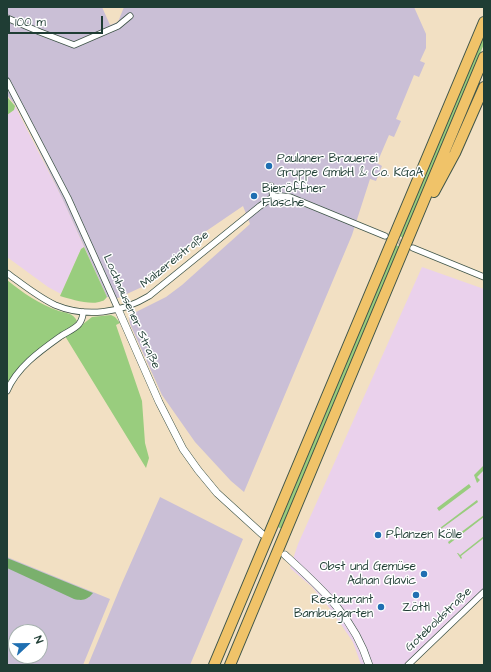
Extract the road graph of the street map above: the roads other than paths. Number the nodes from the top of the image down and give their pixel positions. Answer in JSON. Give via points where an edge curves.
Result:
{"nodes":[{"id":1,"x":130,"y":16,"type":"dead end"},
{"id":2,"x":7,"y":18,"type":"edge"},
{"id":3,"x":484,"y":22,"type":"edge"},
{"id":4,"x":484,"y":57,"type":"edge"},
{"id":5,"x":7,"y":81,"type":"edge"},
{"id":6,"x":484,"y":87,"type":"edge"},
{"id":7,"x":271,"y":186,"type":"dead end"},
{"id":8,"x":273,"y":197,"type":"junction"},
{"id":9,"x":420,"y":209,"type":"junction"},
{"id":10,"x":385,"y":236,"type":"tunnel mouth"},
{"id":11,"x":413,"y":248,"type":"tunnel mouth"},
{"id":12,"x":7,"y":273,"type":"edge"},
{"id":13,"x":484,"y":277,"type":"edge"},
{"id":14,"x":118,"y":309,"type":"junction"},
{"id":15,"x":83,"y":312,"type":"junction"},
{"id":16,"x":7,"y":392,"type":"edge"},
{"id":17,"x":262,"y":534,"type":"dead end"},
{"id":18,"x":285,"y":555,"type":"dead end"},
{"id":19,"x":484,"y":592,"type":"edge"},
{"id":20,"x":214,"y":665,"type":"edge"},
{"id":21,"x":230,"y":665,"type":"edge"},
{"id":22,"x":369,"y":665,"type":"edge"},
{"id":23,"x":408,"y":665,"type":"edge"}],
"edges":[{"from":1,"to":2,"type":"street","via":[[118,26],[74,45]]},
{"from":3,"to":20,"type":"highway"},
{"from":4,"to":9,"type":"highway"},
{"from":5,"to":14,"type":"street","name":"Lochhausener Straße","via":[[68,198]]},
{"from":6,"to":9,"type":"highway","via":[[455,152],[429,201]]},
{"from":7,"to":8,"type":"street"},
{"from":8,"to":10,"type":"street","via":[[286,196],[299,200]]},
{"from":8,"to":14,"type":"street","name":"Mälzereistraße","via":[[149,296]]},
{"from":9,"to":21,"type":"highway"},
{"from":11,"to":13,"type":"street"},
{"from":12,"to":15,"type":"street","name":"Mälzereistraße","via":[[54,305]]},
{"from":14,"to":15,"type":"street","name":"Mälzereistraße"},
{"from":14,"to":17,"type":"street","name":"Lochhausener Straße","via":[[183,449],[217,493]]},
{"from":15,"to":16,"type":"street","via":[[78,325],[21,369]]},
{"from":18,"to":22,"type":"street","via":[[340,610],[362,645]]},
{"from":19,"to":23,"type":"street","name":"Goteboldstraße"}]}
